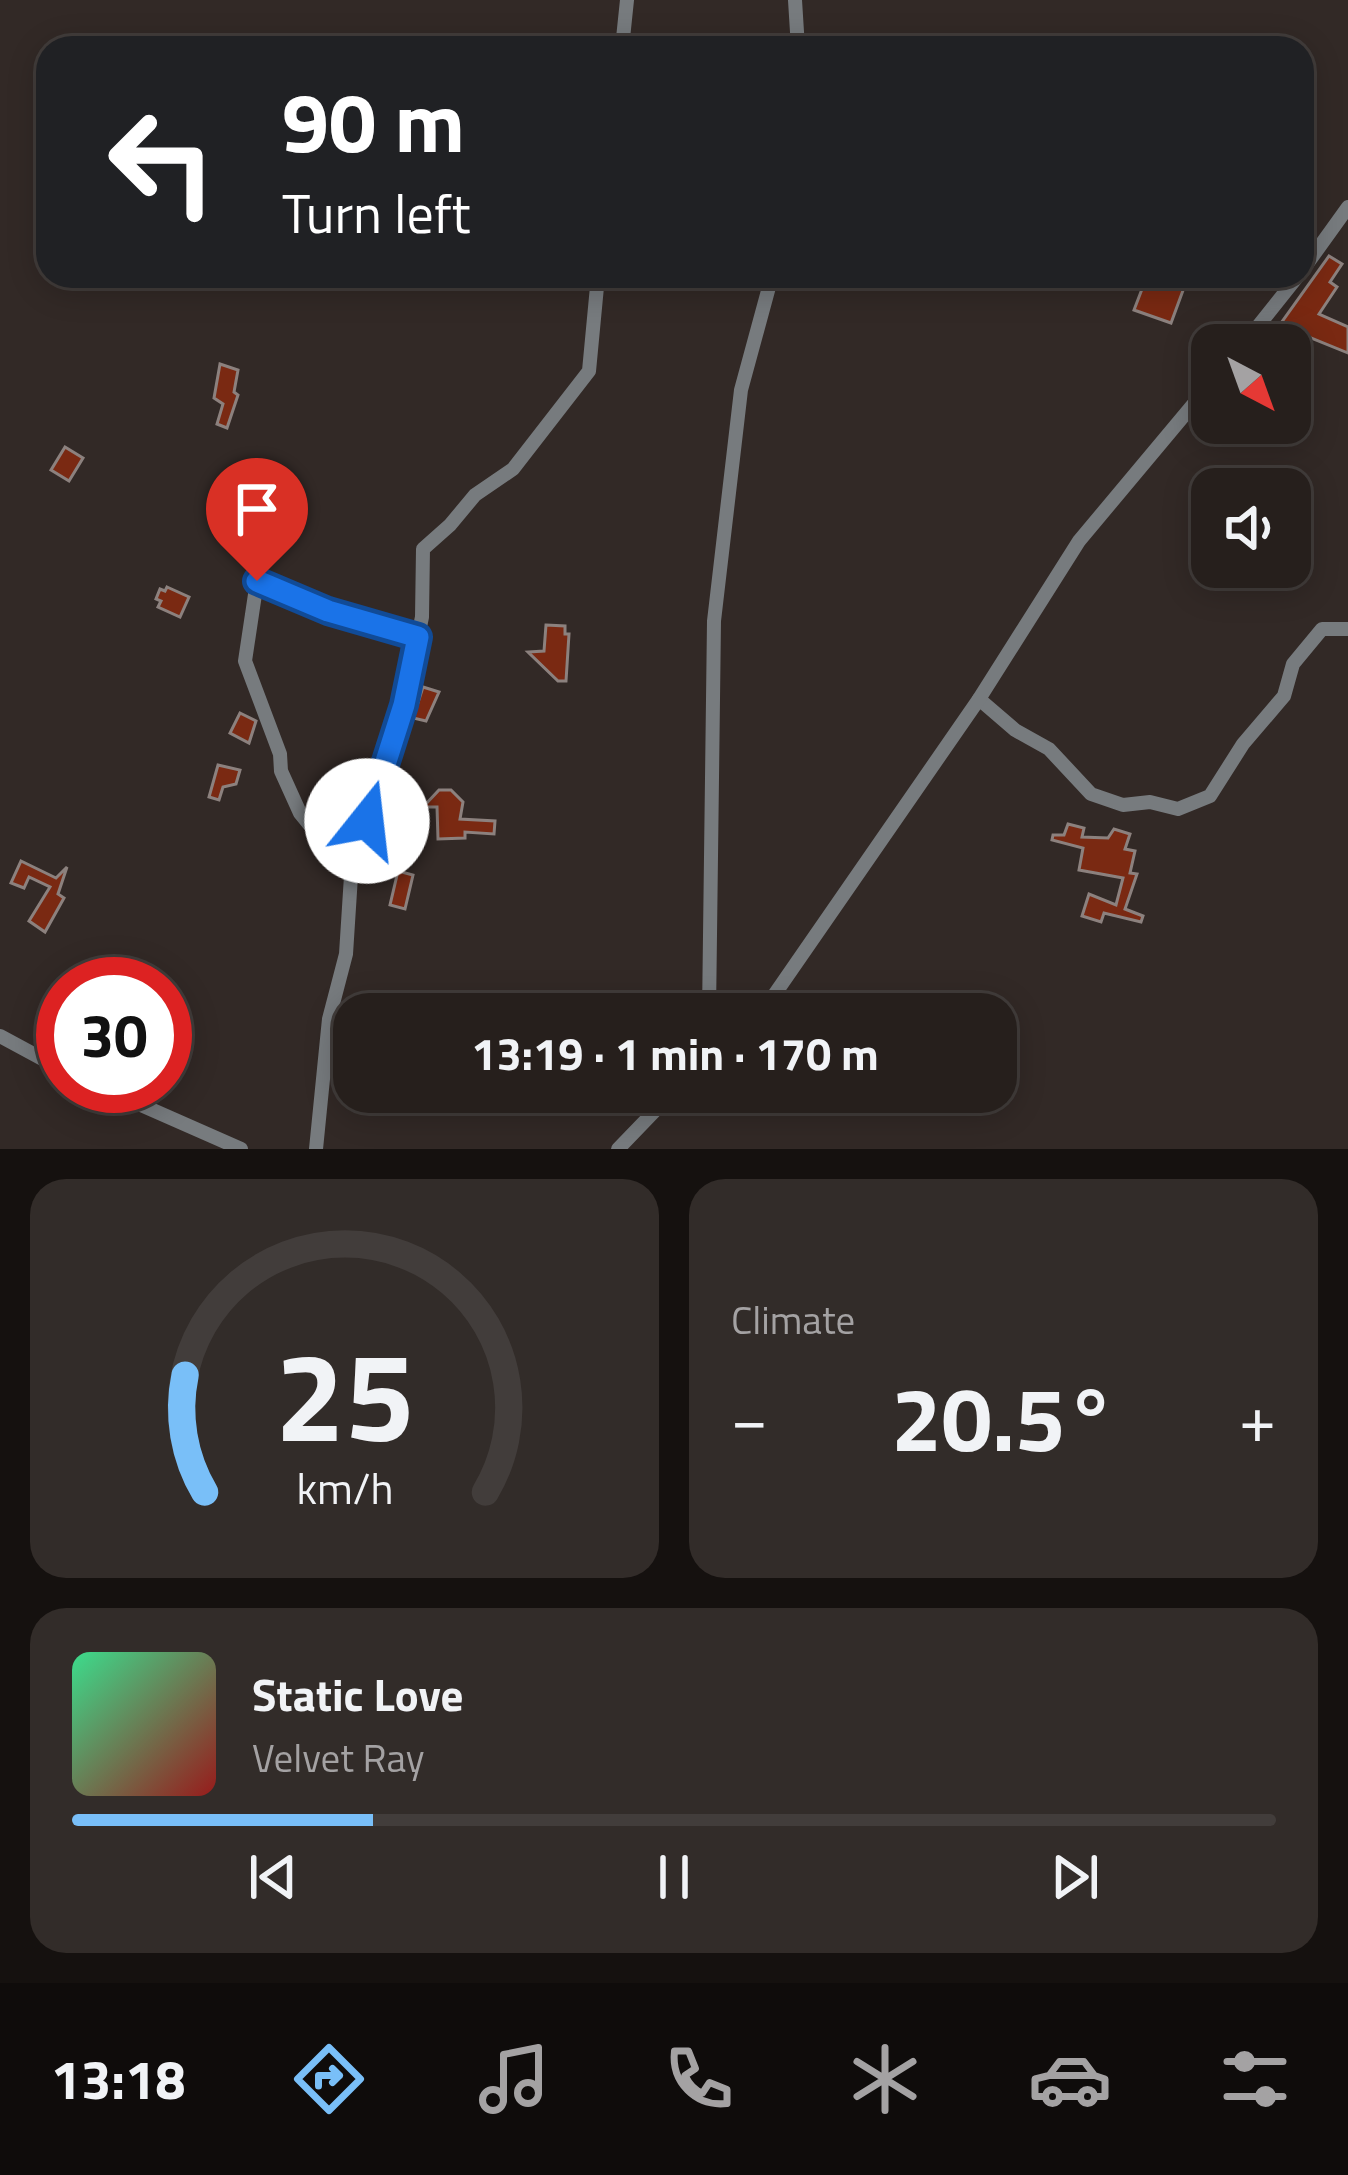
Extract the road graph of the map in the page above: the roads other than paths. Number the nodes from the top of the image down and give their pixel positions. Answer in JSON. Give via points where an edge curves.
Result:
{"nodes":[{"id":1,"x":627,"y":0,"type":"edge"},
{"id":2,"x":795,"y":0,"type":"edge"},
{"id":3,"x":623,"y":36,"type":"edge"},
{"id":4,"x":797,"y":36,"type":"edge"},
{"id":5,"x":1348,"y":207,"type":"edge"},
{"id":6,"x":1314,"y":254,"type":"edge"},
{"id":7,"x":597,"y":288,"type":"edge"},
{"id":8,"x":769,"y":288,"type":"edge"},
{"id":9,"x":1288,"y":288,"type":"edge"},
{"id":10,"x":1260,"y":324,"type":"edge"},
{"id":11,"x":1191,"y":407,"type":"edge"},
{"id":12,"x":1348,"y":629,"type":"edge"},
{"id":13,"x":418,"y":637,"type":"junction"},
{"id":14,"x":979,"y":699,"type":"junction"},
{"id":15,"x":351,"y":876,"type":"junction"},
{"id":16,"x":710,"y":993,"type":"edge"},
{"id":17,"x":776,"y":993,"type":"edge"},
{"id":18,"x":0,"y":1036,"type":"edge"},
{"id":19,"x":36,"y":1055,"type":"edge"},
{"id":20,"x":159,"y":1113,"type":"edge"},
{"id":21,"x":653,"y":1113,"type":"edge"},
{"id":22,"x":241,"y":1149,"type":"edge"},
{"id":23,"x":316,"y":1149,"type":"edge"},
{"id":24,"x":618,"y":1149,"type":"edge"}],
"edges":[{"from":1,"to":3,"type":"street"},
{"from":2,"to":4,"type":"street"},
{"from":5,"to":6,"type":"street"},
{"from":7,"to":13,"type":"street","via":[[589,371],[513,469],[423,549]]},
{"from":8,"to":16,"type":"street","via":[[741,390],[713,622]]},
{"from":9,"to":10,"type":"street"},
{"from":11,"to":14,"type":"street","via":[[1079,541]]},
{"from":12,"to":14,"type":"street","via":[[1322,629],[1311,640],[1284,696],[1210,796],[1178,809],[1123,806],[1091,794],[1049,749]]},
{"from":13,"to":15,"type":"street"},
{"from":13,"to":15,"type":"street","via":[[257,581],[245,662],[300,813]]},
{"from":14,"to":17,"type":"street"},
{"from":15,"to":23,"type":"street"},
{"from":18,"to":19,"type":"street"},
{"from":20,"to":22,"type":"street"},
{"from":21,"to":24,"type":"street"}]}
